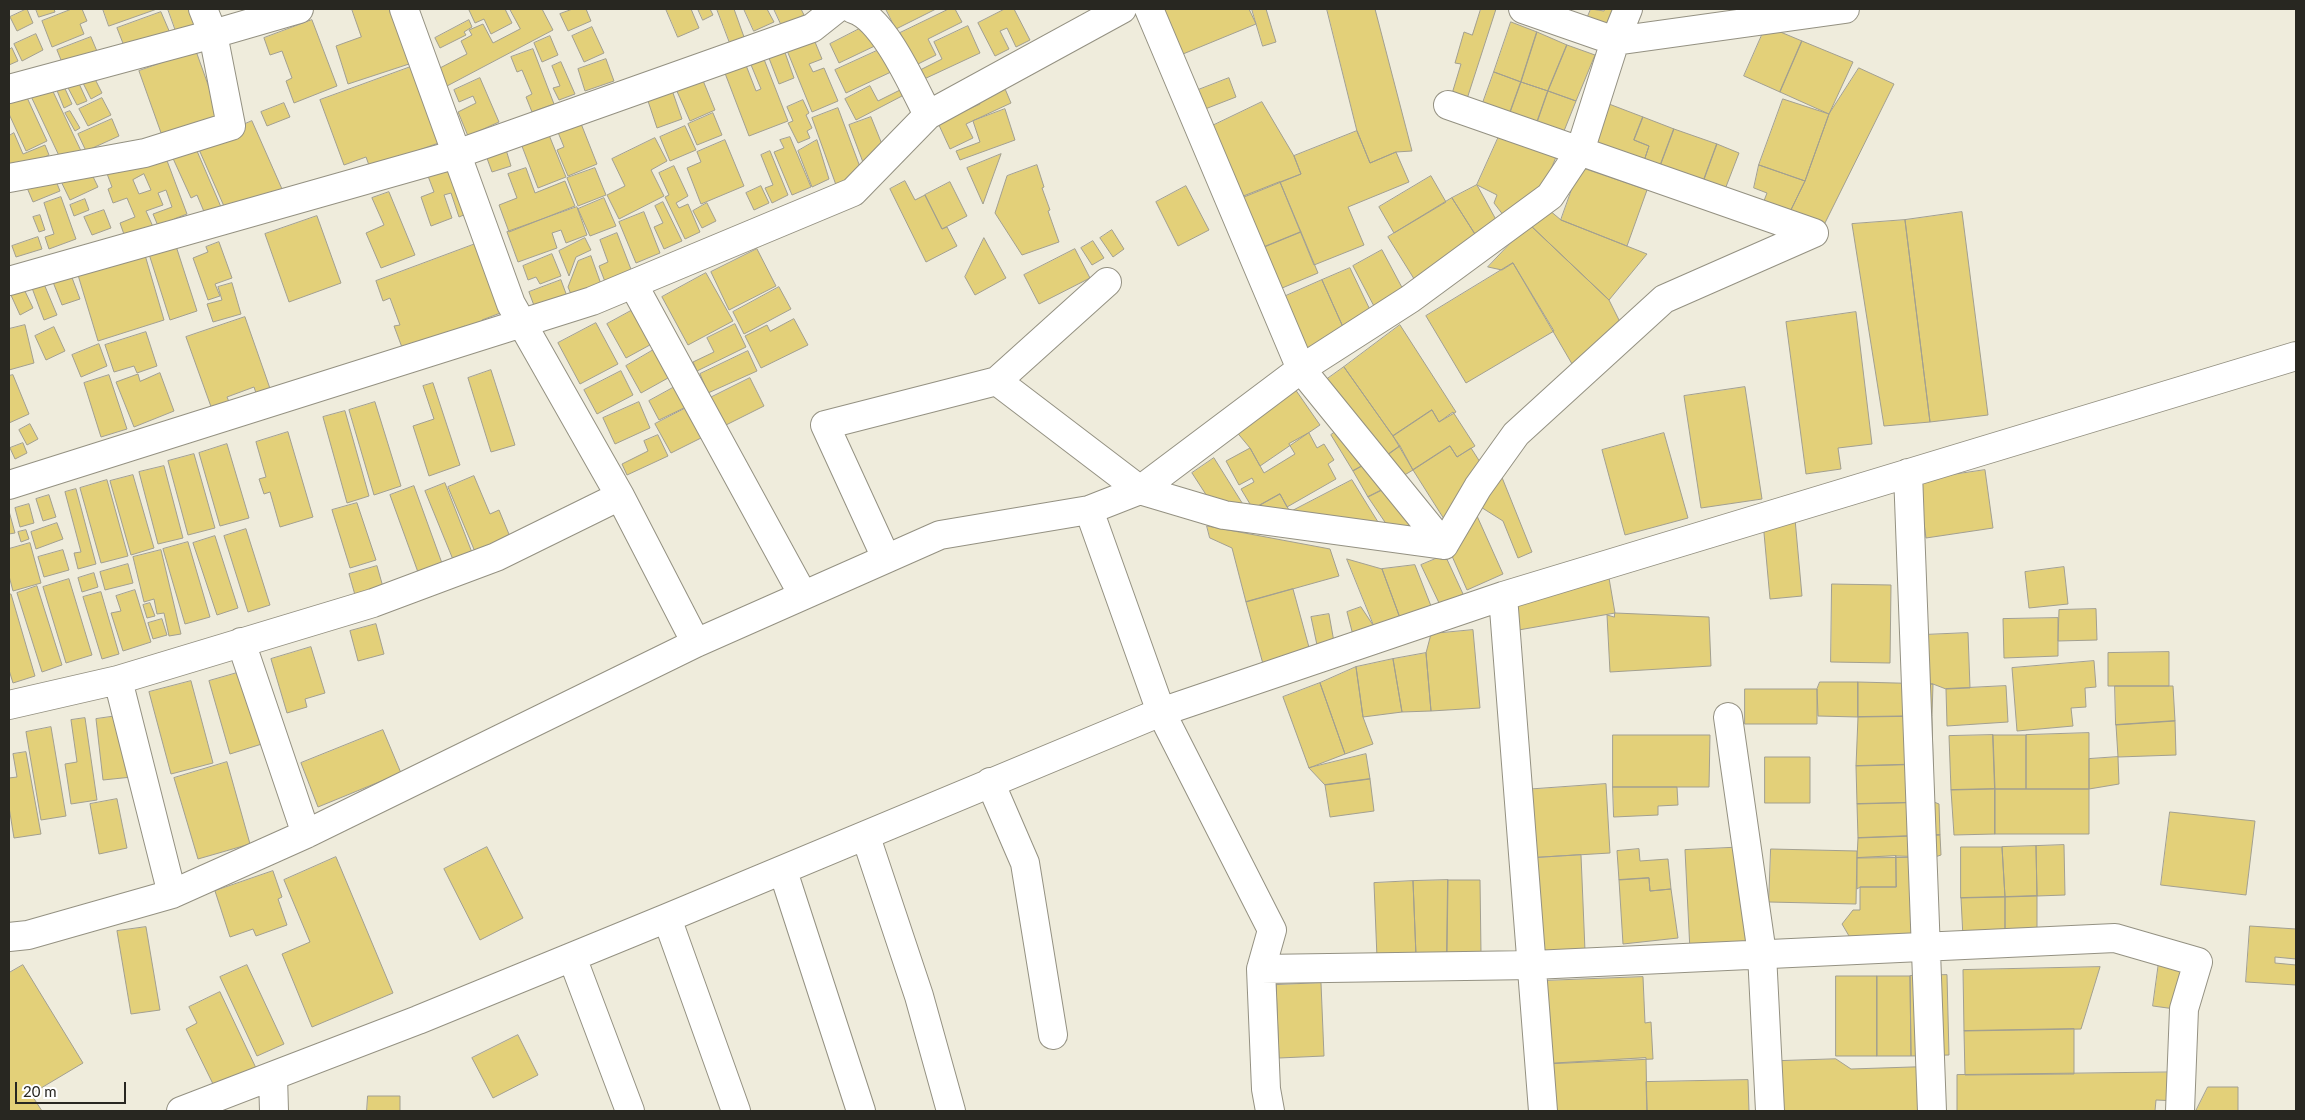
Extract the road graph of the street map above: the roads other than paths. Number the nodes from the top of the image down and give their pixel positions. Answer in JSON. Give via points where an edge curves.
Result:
{"nodes":[{"id":1,"x":202,"y":9,"type":"edge"},
{"id":2,"x":299,"y":9,"type":"edge"},
{"id":3,"x":404,"y":9,"type":"edge"},
{"id":4,"x":836,"y":9,"type":"edge"},
{"id":5,"x":853,"y":9,"type":"edge"},
{"id":6,"x":1122,"y":9,"type":"edge"},
{"id":7,"x":1149,"y":9,"type":"edge"},
{"id":8,"x":1523,"y":9,"type":"edge"},
{"id":9,"x":1628,"y":9,"type":"edge"},
{"id":10,"x":1845,"y":9,"type":"edge"},
{"id":11,"x":213,"y":34,"type":"junction"},
{"id":12,"x":1615,"y":41,"type":"junction"},
{"id":13,"x":9,"y":89,"type":"edge"},
{"id":14,"x":1448,"y":105,"type":"dead end"},
{"id":15,"x":928,"y":115,"type":"junction"},
{"id":16,"x":1580,"y":152,"type":"junction"},
{"id":17,"x":457,"y":154,"type":"junction"},
{"id":18,"x":9,"y":178,"type":"edge"},
{"id":19,"x":9,"y":281,"type":"edge"},
{"id":20,"x":1107,"y":282,"type":"dead end"},
{"id":21,"x":633,"y":284,"type":"junction"},
{"id":22,"x":522,"y":324,"type":"junction"},
{"id":23,"x":2296,"y":356,"type":"edge"},
{"id":24,"x":1301,"y":369,"type":"junction"},
{"id":25,"x":997,"y":381,"type":"junction"},
{"id":26,"x":1908,"y":473,"type":"junction"},
{"id":27,"x":9,"y":485,"type":"edge"},
{"id":28,"x":1140,"y":490,"type":"junction"},
{"id":29,"x":620,"y":496,"type":"junction"},
{"id":30,"x":1089,"y":510,"type":"junction"},
{"id":31,"x":1444,"y":545,"type":"junction"},
{"id":32,"x":886,"y":558,"type":"junction"},
{"id":33,"x":803,"y":595,"type":"junction"},
{"id":34,"x":1503,"y":596,"type":"junction"},
{"id":35,"x":241,"y":642,"type":"junction"},
{"id":36,"x":696,"y":643,"type":"junction"},
{"id":37,"x":118,"y":680,"type":"junction"},
{"id":38,"x":9,"y":705,"type":"edge"},
{"id":39,"x":1161,"y":712,"type":"junction"},
{"id":40,"x":1728,"y":717,"type":"dead end"},
{"id":41,"x":990,"y":782,"type":"junction"},
{"id":42,"x":306,"y":834,"type":"junction"},
{"id":43,"x":866,"y":837,"type":"junction"},
{"id":44,"x":783,"y":871,"type":"junction"},
{"id":45,"x":172,"y":894,"type":"junction"},
{"id":46,"x":667,"y":918,"type":"junction"},
{"id":47,"x":9,"y":937,"type":"edge"},
{"id":48,"x":1926,"y":947,"type":"junction"},
{"id":49,"x":1762,"y":954,"type":"junction"},
{"id":50,"x":572,"y":957,"type":"junction"},
{"id":51,"x":1533,"y":965,"type":"junction"},
{"id":52,"x":1261,"y":969,"type":"junction"},
{"id":53,"x":1054,"y":1035,"type":"dead end"},
{"id":54,"x":273,"y":1076,"type":"junction"},
{"id":55,"x":181,"y":1111,"type":"edge"},
{"id":56,"x":274,"y":1111,"type":"edge"},
{"id":57,"x":630,"y":1111,"type":"edge"},
{"id":58,"x":736,"y":1111,"type":"edge"},
{"id":59,"x":861,"y":1111,"type":"edge"},
{"id":60,"x":951,"y":1111,"type":"edge"},
{"id":61,"x":1270,"y":1111,"type":"edge"},
{"id":62,"x":1543,"y":1111,"type":"edge"},
{"id":63,"x":1770,"y":1111,"type":"edge"},
{"id":64,"x":1932,"y":1111,"type":"edge"},
{"id":65,"x":2180,"y":1111,"type":"edge"}],
"edges":[{"from":1,"to":11,"type":"street"},
{"from":2,"to":11,"type":"street"},
{"from":3,"to":17,"type":"street"},
{"from":4,"to":17,"type":"street","via":[[812,28]]},
{"from":5,"to":15,"type":"street","via":[[880,29]]},
{"from":6,"to":15,"type":"street"},
{"from":7,"to":24,"type":"street"},
{"from":8,"to":12,"type":"street"},
{"from":9,"to":12,"type":"street"},
{"from":10,"to":12,"type":"street"},
{"from":11,"to":13,"type":"street"},
{"from":11,"to":18,"type":"street","via":[[231,126],[144,153]]},
{"from":12,"to":16,"type":"street"},
{"from":14,"to":16,"type":"street"},
{"from":15,"to":21,"type":"street","via":[[853,192]]},
{"from":16,"to":24,"type":"street","via":[[1550,196],[1410,300]]},
{"from":16,"to":31,"type":"street","via":[[1814,233],[1664,299],[1516,434],[1478,487]]},
{"from":17,"to":19,"type":"street"},
{"from":17,"to":22,"type":"street","via":[[510,304]]},
{"from":20,"to":25,"type":"street"},
{"from":21,"to":22,"type":"street"},
{"from":21,"to":33,"type":"street"},
{"from":22,"to":27,"type":"street"},
{"from":22,"to":29,"type":"street"},
{"from":23,"to":26,"type":"street"},
{"from":24,"to":28,"type":"street"},
{"from":24,"to":31,"type":"street"},
{"from":25,"to":28,"type":"street"},
{"from":25,"to":32,"type":"street","via":[[825,425]]},
{"from":26,"to":34,"type":"street"},
{"from":26,"to":48,"type":"street"},
{"from":28,"to":30,"type":"street"},
{"from":28,"to":31,"type":"street","via":[[1224,515]]},
{"from":29,"to":35,"type":"street","via":[[496,557],[373,603]]},
{"from":29,"to":36,"type":"street"},
{"from":30,"to":32,"type":"street","via":[[940,535]]},
{"from":30,"to":39,"type":"street"},
{"from":32,"to":33,"type":"street"},
{"from":33,"to":36,"type":"street"},
{"from":34,"to":39,"type":"street"},
{"from":34,"to":51,"type":"street"},
{"from":35,"to":37,"type":"street"},
{"from":35,"to":42,"type":"street"},
{"from":36,"to":42,"type":"street"},
{"from":37,"to":38,"type":"street"},
{"from":37,"to":45,"type":"street"},
{"from":39,"to":41,"type":"street"},
{"from":39,"to":52,"type":"street","via":[[1272,930]]},
{"from":40,"to":49,"type":"street"},
{"from":41,"to":43,"type":"street"},
{"from":41,"to":53,"type":"street","via":[[1025,863]]},
{"from":42,"to":45,"type":"street"},
{"from":43,"to":44,"type":"street"},
{"from":43,"to":60,"type":"street","via":[[919,996]]},
{"from":44,"to":46,"type":"street"},
{"from":44,"to":59,"type":"street"},
{"from":45,"to":47,"type":"street","via":[[28,935]]},
{"from":46,"to":50,"type":"street"},
{"from":46,"to":58,"type":"street"},
{"from":48,"to":49,"type":"street"},
{"from":48,"to":64,"type":"street"},
{"from":48,"to":65,"type":"street","via":[[2115,938],[2198,962],[2184,1009]]},
{"from":49,"to":51,"type":"street"},
{"from":49,"to":63,"type":"street"},
{"from":50,"to":54,"type":"street"},
{"from":50,"to":57,"type":"street"},
{"from":51,"to":52,"type":"street"},
{"from":51,"to":62,"type":"street"},
{"from":52,"to":61,"type":"street","via":[[1266,1089]]},
{"from":54,"to":55,"type":"street"},
{"from":54,"to":56,"type":"street"}]}
